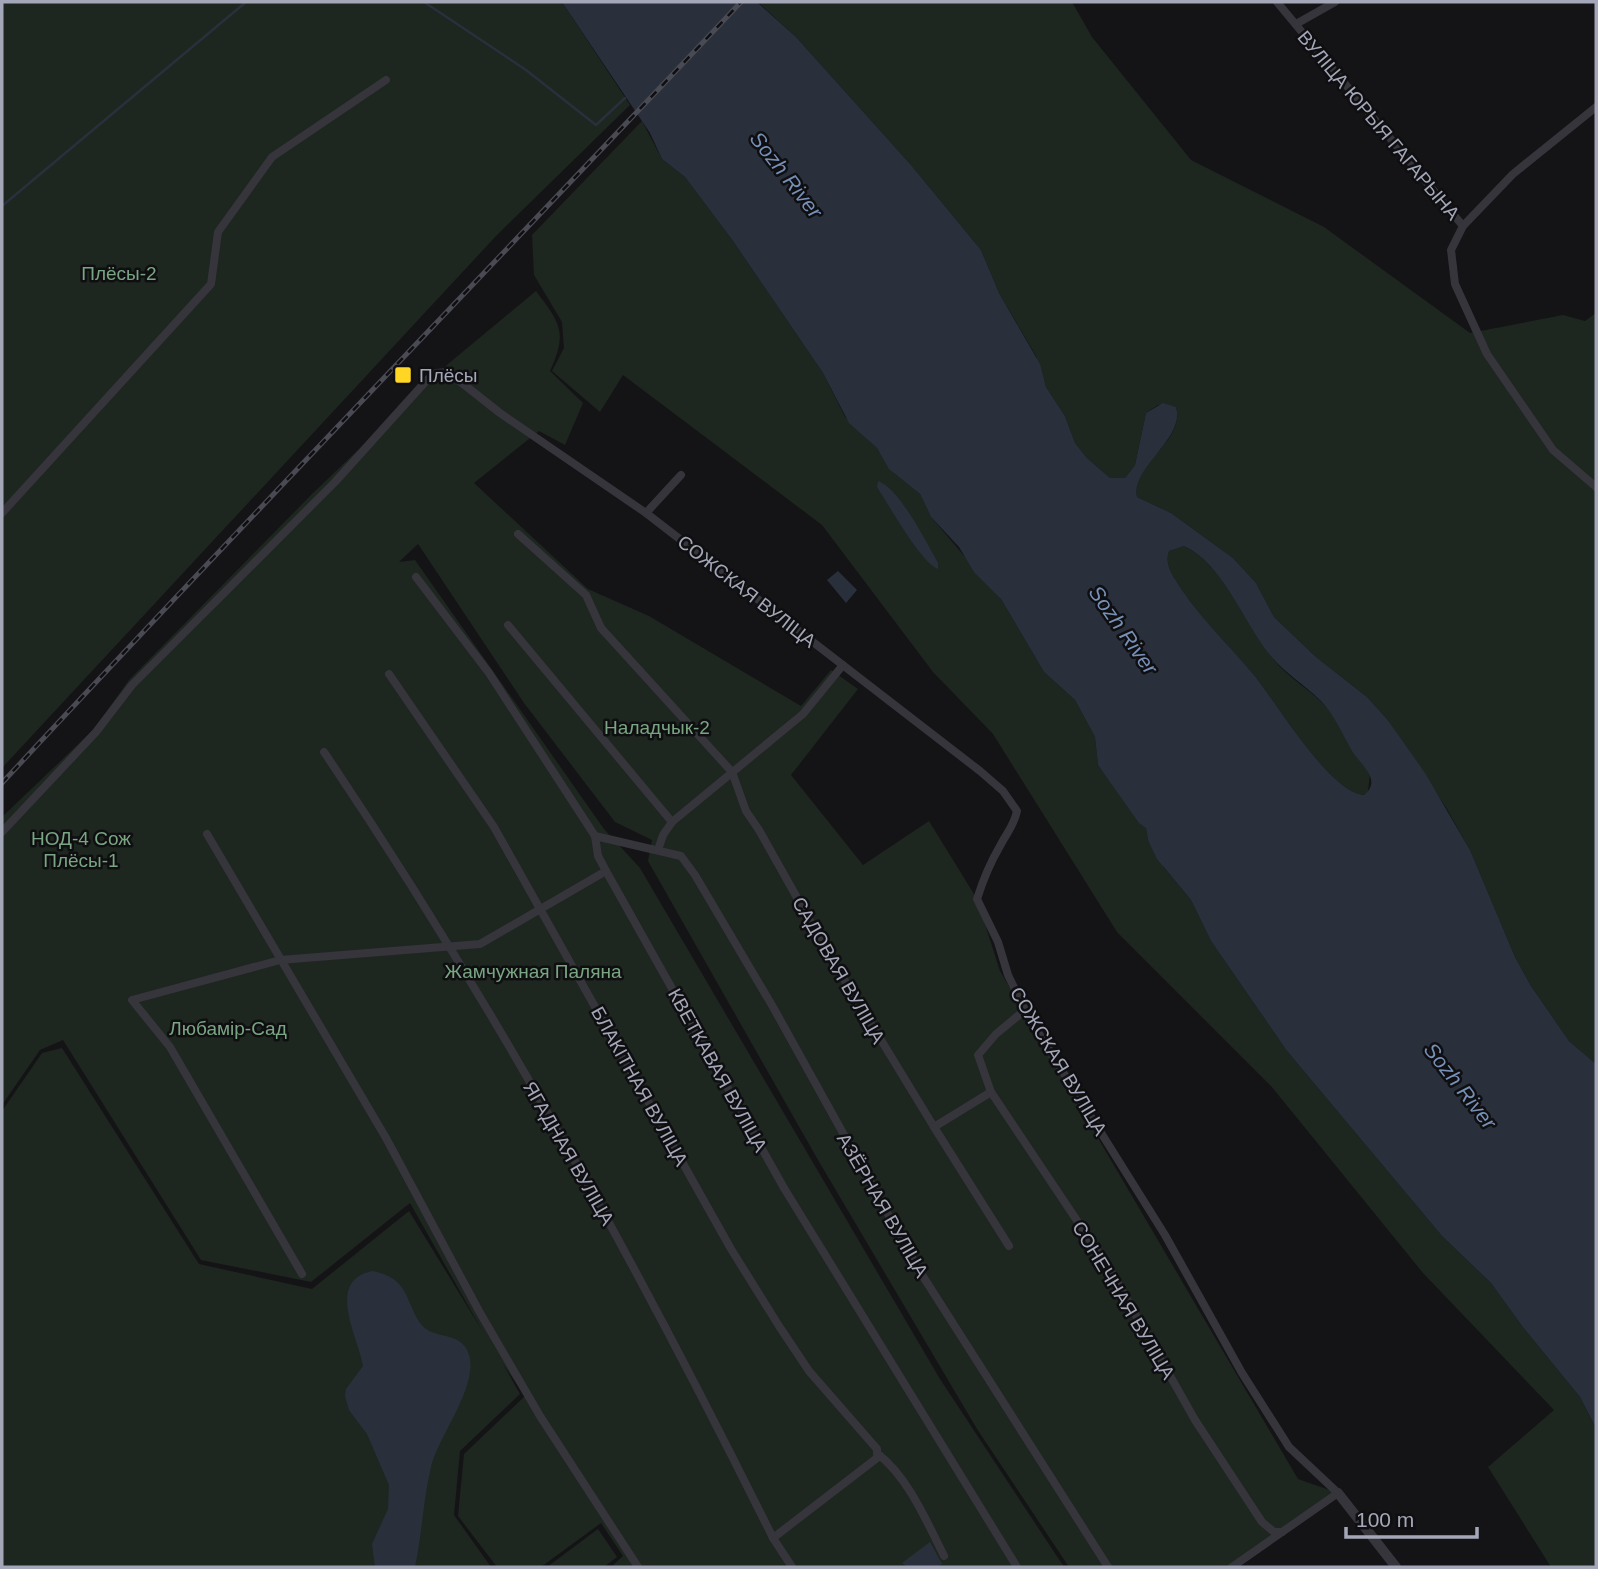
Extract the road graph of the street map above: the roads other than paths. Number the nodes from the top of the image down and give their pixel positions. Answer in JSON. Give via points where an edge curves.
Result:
{"nodes":[{"id":1,"x":1277,"y":2,"type":"edge"},
{"id":2,"x":1335,"y":2,"type":"edge"},
{"id":3,"x":1296,"y":24,"type":"junction"},
{"id":4,"x":386,"y":80,"type":"dead end"},
{"id":5,"x":1596,"y":107,"type":"edge"},
{"id":6,"x":1462,"y":226,"type":"junction"},
{"id":7,"x":681,"y":475,"type":"dead end"},
{"id":8,"x":1596,"y":487,"type":"edge"},
{"id":9,"x":2,"y":513,"type":"edge"},
{"id":10,"x":646,"y":513,"type":"junction"},
{"id":11,"x":517,"y":534,"type":"dead end"},
{"id":12,"x":416,"y":577,"type":"dead end"},
{"id":13,"x":508,"y":625,"type":"dead end"},
{"id":14,"x":843,"y":665,"type":"junction"},
{"id":15,"x":389,"y":674,"type":"dead end"},
{"id":16,"x":324,"y":752,"type":"dead end"},
{"id":17,"x":732,"y":772,"type":"junction"},
{"id":18,"x":672,"y":822,"type":"junction"},
{"id":19,"x":2,"y":832,"type":"edge"},
{"id":20,"x":207,"y":834,"type":"dead end"},
{"id":21,"x":596,"y":836,"type":"junction"},
{"id":22,"x":659,"y":850,"type":"junction"},
{"id":23,"x":606,"y":871,"type":"junction"},
{"id":24,"x":541,"y":911,"type":"junction"},
{"id":25,"x":451,"y":945,"type":"junction"},
{"id":26,"x":280,"y":960,"type":"junction"},
{"id":27,"x":1026,"y":1010,"type":"junction"},
{"id":28,"x":991,"y":1092,"type":"junction"},
{"id":29,"x":934,"y":1127,"type":"junction"},
{"id":30,"x":1009,"y":1246,"type":"dead end"},
{"id":31,"x":302,"y":1273,"type":"dead end"},
{"id":32,"x":878,"y":1454,"type":"junction"},
{"id":33,"x":1338,"y":1493,"type":"junction"},
{"id":34,"x":1283,"y":1531,"type":"junction"},
{"id":35,"x":773,"y":1538,"type":"junction"},
{"id":36,"x":944,"y":1556,"type":"dead end"},
{"id":37,"x":638,"y":1567,"type":"edge"},
{"id":38,"x":792,"y":1567,"type":"edge"},
{"id":39,"x":1017,"y":1567,"type":"edge"},
{"id":40,"x":1108,"y":1567,"type":"edge"},
{"id":41,"x":1232,"y":1567,"type":"edge"},
{"id":42,"x":1396,"y":1567,"type":"edge"}],
"edges":[{"from":1,"to":3,"type":"street","name":"ВУЛІЦА ЮРЫЯ ГАГАРЫНА"},
{"from":2,"to":3,"type":"street","name":"ВУЛІЦА ЮРЫЯ ГАГАРЫНА"},
{"from":3,"to":6,"type":"street","name":"ВУЛІЦА ЮРЫЯ ГАГАРЫНА"},
{"from":4,"to":9,"type":"street","via":[[272,157],[218,232],[211,284]]},
{"from":5,"to":6,"type":"street","via":[[1513,174]]},
{"from":6,"to":8,"type":"street","via":[[1451,250],[1455,284],[1478,338],[1553,450]]},
{"from":7,"to":10,"type":"street"},
{"from":10,"to":14,"type":"street","name":"СОЖСКАЯ ВУЛІЦА"},
{"from":10,"to":19,"type":"street","name":"СОЖСКАЯ ВУЛІЦА","via":[[448,372],[436,373],[335,482],[132,685],[96,732]]},
{"from":11,"to":17,"type":"street","via":[[586,595],[601,628]]},
{"from":12,"to":21,"type":"street","name":"КВЕТКАВАЯ ВУЛІЦА","via":[[489,673]]},
{"from":13,"to":18,"type":"street"},
{"from":14,"to":17,"type":"street","via":[[803,714]]},
{"from":14,"to":27,"type":"street","name":"СОЖСКАЯ ВУЛІЦА","via":[[980,771],[1017,811],[1014,827],[985,874],[977,899]]},
{"from":15,"to":24,"type":"street","name":"БЛАКІТНАЯ ВУЛІЦА","via":[[494,827]]},
{"from":16,"to":25,"type":"street","name":"ЯГАДНАЯ ВУЛІЦА"},
{"from":17,"to":18,"type":"street"},
{"from":17,"to":29,"type":"street","name":"САДОВАЯ ВУЛІЦА","via":[[746,811]]},
{"from":18,"to":22,"type":"street"},
{"from":20,"to":26,"type":"street"},
{"from":21,"to":22,"type":"street","name":"АЗЁРНАЯ ВУЛІЦА"},
{"from":21,"to":23,"type":"street","name":"КВЕТКАВАЯ ВУЛІЦА","via":[[598,856]]},
{"from":22,"to":40,"type":"street","name":"АЗЁРНАЯ ВУЛІЦА","via":[[681,856],[695,875],[919,1270]]},
{"from":23,"to":24,"type":"street"},
{"from":23,"to":39,"type":"street","name":"КВЕТКАВАЯ ВУЛІЦА","via":[[784,1188]]},
{"from":24,"to":25,"type":"street","via":[[480,944]]},
{"from":24,"to":32,"type":"street","name":"БЛАКІТНАЯ ВУЛІЦА","via":[[731,1249],[809,1371]]},
{"from":25,"to":26,"type":"street"},
{"from":25,"to":35,"type":"street","name":"ЯГАДНАЯ ВУЛІЦА","via":[[605,1215]]},
{"from":26,"to":31,"type":"street","via":[[132,1000],[170,1047]]},
{"from":26,"to":37,"type":"street","via":[[386,1138],[478,1311]]},
{"from":27,"to":28,"type":"street","name":"СОНЕЧНАЯ ВУЛІЦА","via":[[978,1055]]},
{"from":27,"to":33,"type":"street","name":"СОЖСКАЯ ВУЛІЦА","via":[[1289,1447]]},
{"from":28,"to":29,"type":"street"},
{"from":28,"to":34,"type":"street","name":"СОНЕЧНАЯ ВУЛІЦА","via":[[1112,1273],[1195,1420],[1262,1522],[1274,1532]]},
{"from":29,"to":30,"type":"street","name":"САДОВАЯ ВУЛІЦА"},
{"from":32,"to":35,"type":"street"},
{"from":32,"to":36,"type":"street","name":"БЛАКІТНАЯ ВУЛІЦА","via":[[908,1492]]},
{"from":33,"to":34,"type":"street"},
{"from":33,"to":42,"type":"street"},
{"from":34,"to":41,"type":"street"},
{"from":35,"to":38,"type":"street","name":"ЯГАДНАЯ ВУЛІЦА"}]}
